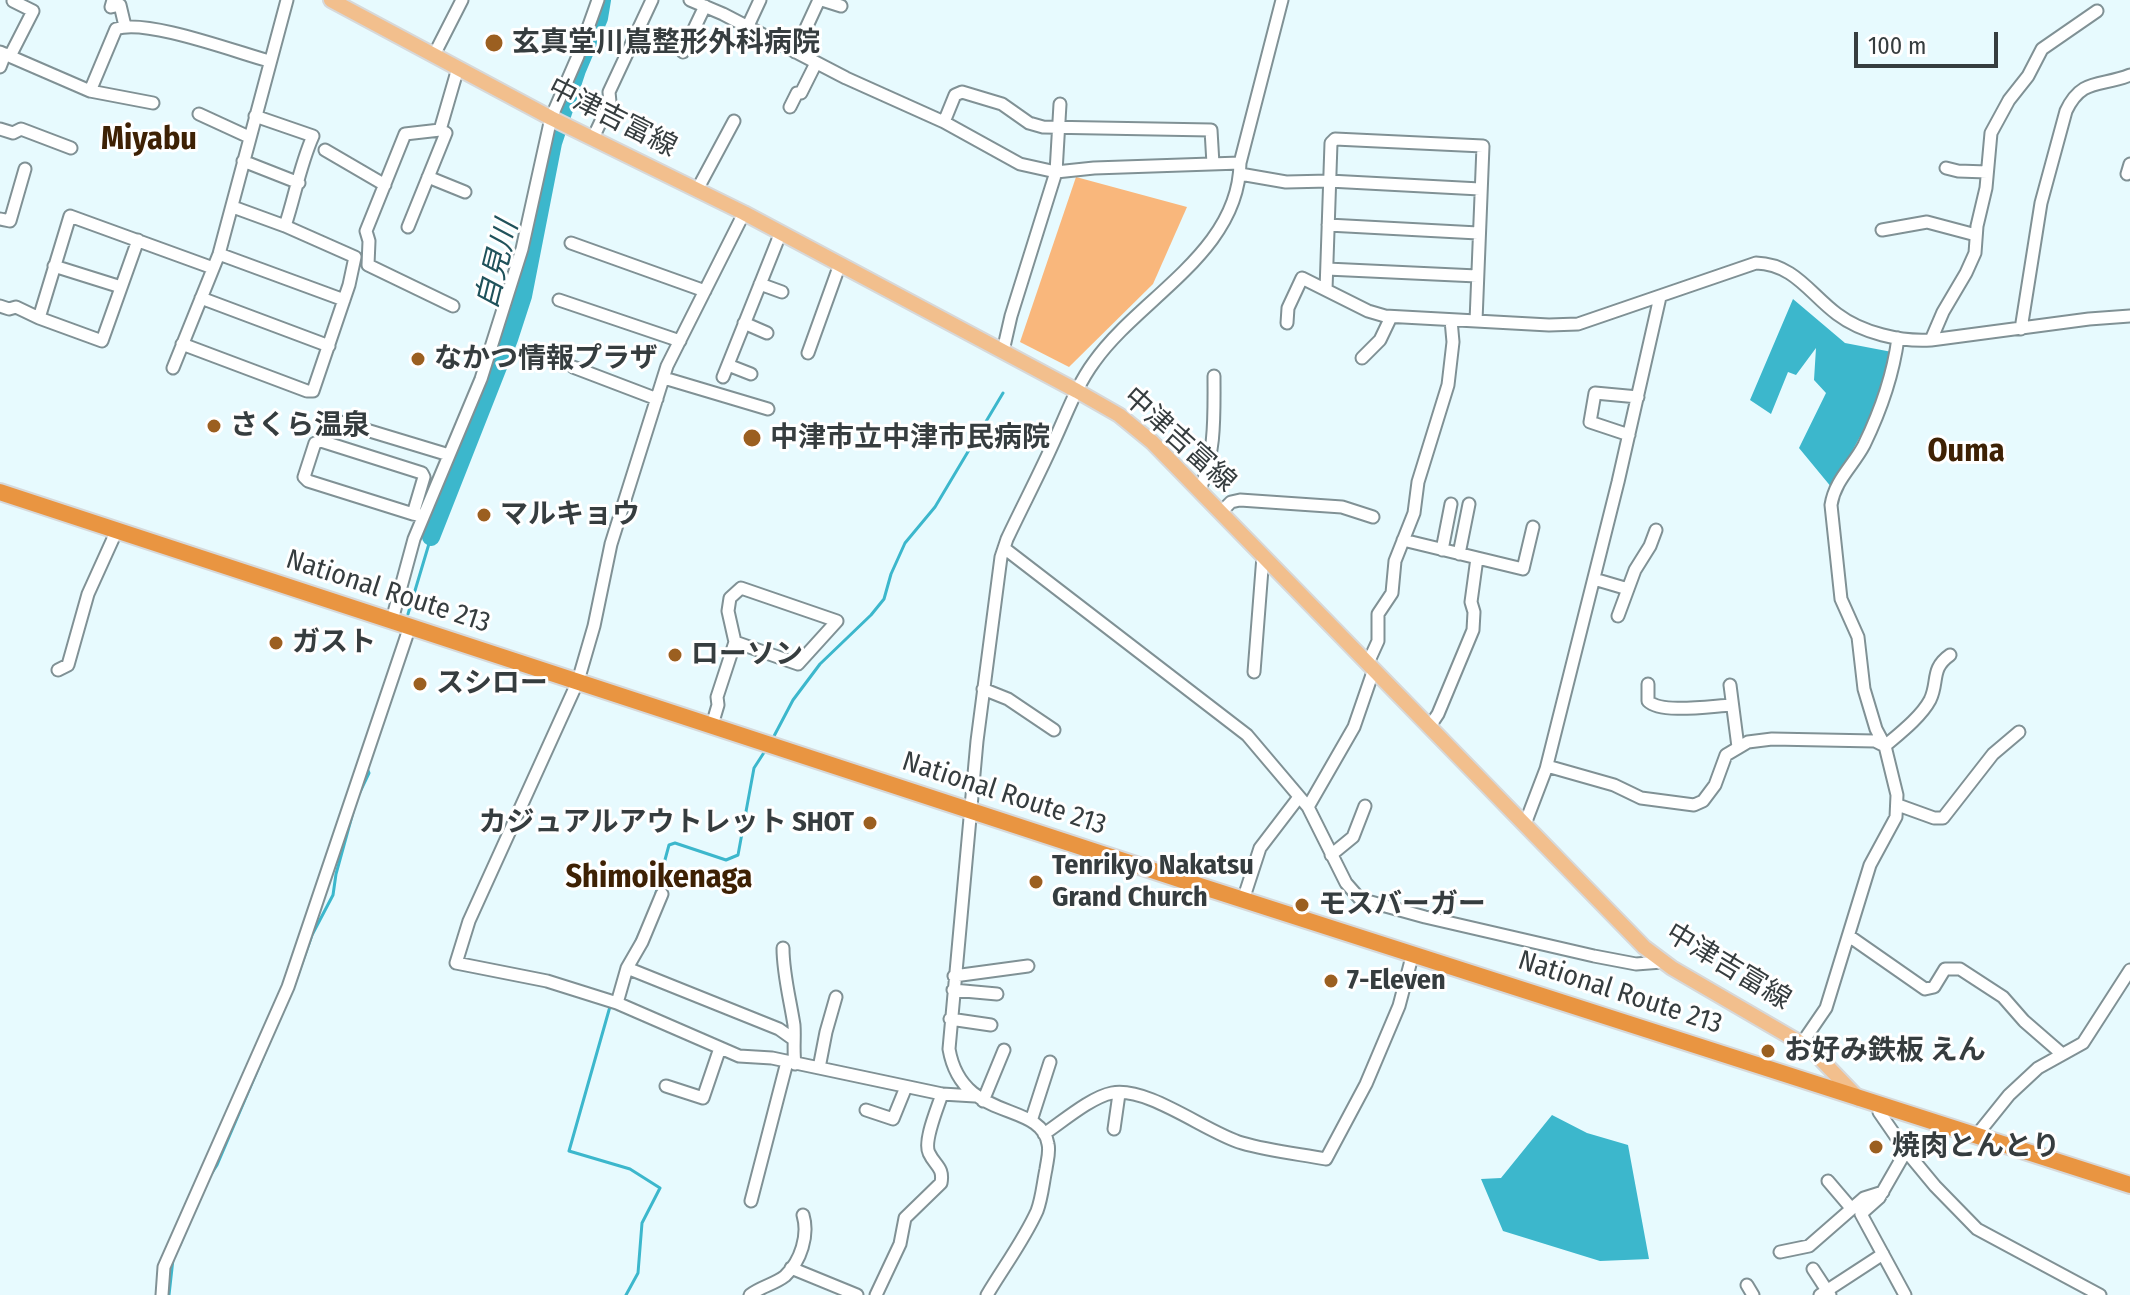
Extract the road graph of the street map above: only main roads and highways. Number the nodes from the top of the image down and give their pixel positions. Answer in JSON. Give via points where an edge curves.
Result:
{"nodes":[{"id":1,"x":331,"y":0,"type":"edge"},
{"id":2,"x":0,"y":492,"type":"edge"},
{"id":3,"x":1859,"y":1099,"type":"junction"},
{"id":4,"x":2130,"y":1185,"type":"edge"}],
"edges":[{"from":1,"to":3,"type":"main road","name":"中津吉富線","via":[[551,118],[781,232],[1134,427],[1644,947],[1802,1043]]},
{"from":2,"to":3,"type":"highway","name":"National Route 213"},
{"from":3,"to":4,"type":"highway","name":"National Route 213"}]}
